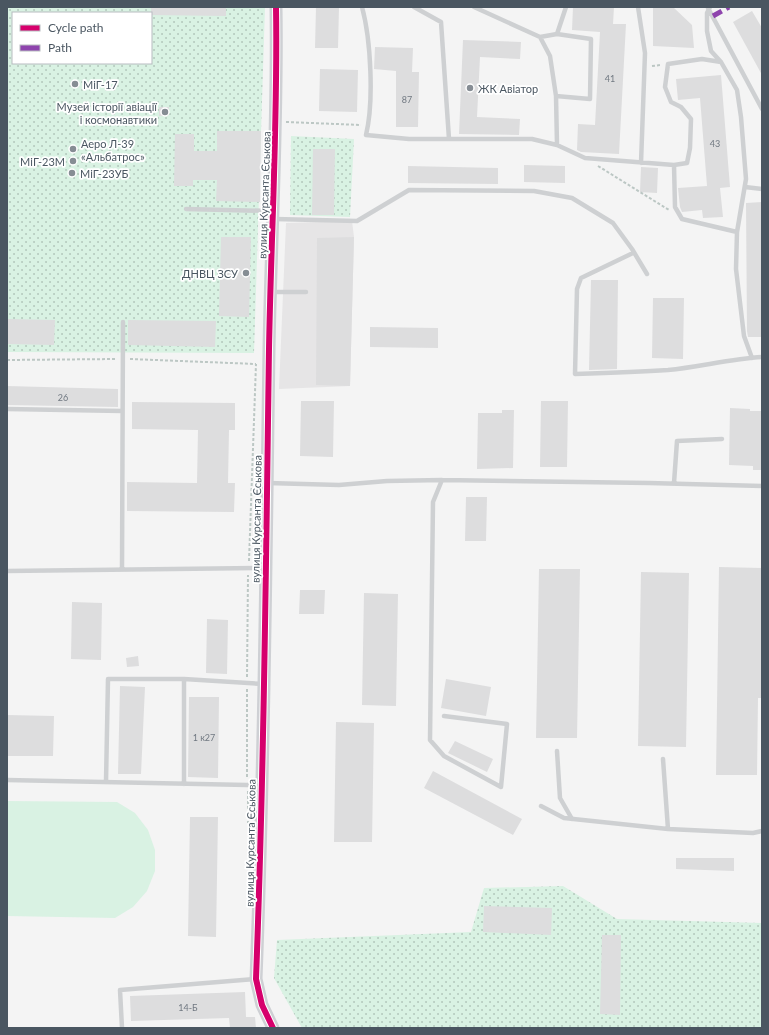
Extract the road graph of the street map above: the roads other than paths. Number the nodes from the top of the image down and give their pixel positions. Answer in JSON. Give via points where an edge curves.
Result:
{"nodes":[{"id":1,"x":276,"y":7,"type":"edge"},
{"id":2,"x":362,"y":7,"type":"edge"},
{"id":3,"x":414,"y":7,"type":"edge"},
{"id":4,"x":474,"y":7,"type":"edge"},
{"id":5,"x":566,"y":7,"type":"edge"},
{"id":6,"x":638,"y":7,"type":"edge"},
{"id":7,"x":709,"y":8,"type":"edge"},
{"id":8,"x":557,"y":34,"type":"junction"},
{"id":9,"x":540,"y":37,"type":"junction"},
{"id":10,"x":721,"y":62,"type":"junction"},
{"id":11,"x":556,"y":96,"type":"junction"},
{"id":12,"x":762,"y":109,"type":"edge"},
{"id":13,"x":449,"y":139,"type":"junction"},
{"id":14,"x":557,"y":145,"type":"junction"},
{"id":15,"x":641,"y":163,"type":"junction"},
{"id":16,"x":674,"y":165,"type":"junction"},
{"id":17,"x":745,"y":187,"type":"junction"},
{"id":18,"x":762,"y":189,"type":"edge"},
{"id":19,"x":186,"y":209,"type":"dead end"},
{"id":20,"x":273,"y":215,"type":"junction"},
{"id":21,"x":737,"y":232,"type":"junction"},
{"id":22,"x":633,"y":253,"type":"junction"},
{"id":23,"x":647,"y":274,"type":"dead end"},
{"id":24,"x":270,"y":292,"type":"junction"},
{"id":25,"x":306,"y":292,"type":"dead end"},
{"id":26,"x":123,"y":322,"type":"dead end"},
{"id":27,"x":762,"y":357,"type":"edge"},
{"id":28,"x":752,"y":358,"type":"junction"},
{"id":29,"x":7,"y":409,"type":"edge"},
{"id":30,"x":122,"y":411,"type":"junction"},
{"id":31,"x":722,"y":438,"type":"dead end"},
{"id":32,"x":442,"y":480,"type":"junction"},
{"id":33,"x":267,"y":483,"type":"junction"},
{"id":34,"x":674,"y":483,"type":"junction"},
{"id":35,"x":762,"y":486,"type":"edge"},
{"id":36,"x":266,"y":568,"type":"junction"},
{"id":37,"x":122,"y":569,"type":"junction"},
{"id":38,"x":7,"y":571,"type":"edge"},
{"id":39,"x":184,"y":679,"type":"junction"},
{"id":40,"x":263,"y":684,"type":"junction"},
{"id":41,"x":444,"y":716,"type":"dead end"},
{"id":42,"x":557,"y":751,"type":"dead end"},
{"id":43,"x":663,"y":759,"type":"dead end"},
{"id":44,"x":7,"y":780,"type":"edge"},
{"id":45,"x":106,"y":782,"type":"junction"},
{"id":46,"x":184,"y":784,"type":"junction"},
{"id":47,"x":262,"y":784,"type":"junction"},
{"id":48,"x":541,"y":806,"type":"dead end"},
{"id":49,"x":572,"y":819,"type":"junction"},
{"id":50,"x":668,"y":829,"type":"junction"},
{"id":51,"x":762,"y":831,"type":"edge"},
{"id":52,"x":256,"y":979,"type":"junction"},
{"id":53,"x":122,"y":1028,"type":"edge"},
{"id":54,"x":274,"y":1028,"type":"edge"}],
"edges":[{"from":1,"to":20,"type":"street","name":"вулиця Курсанта Єськова"},
{"from":2,"to":13,"type":"lane","via":[[368,42],[370,90],[366,135]]},
{"from":3,"to":13,"type":"lane","via":[[441,22]]},
{"from":4,"to":9,"type":"lane"},
{"from":5,"to":8,"type":"lane"},
{"from":6,"to":15,"type":"lane","via":[[645,53]]},
{"from":7,"to":10,"type":"lane","via":[[707,31],[711,51]]},
{"from":7,"to":12,"type":"lane"},
{"from":8,"to":9,"type":"lane"},
{"from":8,"to":11,"type":"lane","via":[[591,39],[590,99]]},
{"from":9,"to":11,"type":"lane","via":[[550,56]]},
{"from":10,"to":16,"type":"lane","via":[[702,59],[668,64],[665,87],[671,102],[681,107],[691,119],[687,163]]},
{"from":10,"to":17,"type":"lane","via":[[737,90]]},
{"from":11,"to":14,"type":"lane"},
{"from":13,"to":14,"type":"lane","via":[[532,139]]},
{"from":14,"to":15,"type":"lane","via":[[585,158]]},
{"from":15,"to":16,"type":"lane"},
{"from":16,"to":21,"type":"lane","via":[[675,207],[682,218]]},
{"from":17,"to":18,"type":"lane"},
{"from":17,"to":21,"type":"lane"},
{"from":19,"to":20,"type":"lane","via":[[265,210]]},
{"from":20,"to":22,"type":"lane","via":[[357,221],[409,190],[534,191],[572,198],[613,223]]},
{"from":20,"to":24,"type":"street","name":"вулиця Курсанта Єськова"},
{"from":21,"to":28,"type":"lane","via":[[736,269],[744,336]]},
{"from":22,"to":23,"type":"lane"},
{"from":22,"to":28,"type":"lane","via":[[581,278],[577,289],[575,374],[668,370]]},
{"from":24,"to":25,"type":"lane"},
{"from":24,"to":33,"type":"street","name":"вулиця Курсанта Єськова"},
{"from":26,"to":30,"type":"lane"},
{"from":27,"to":28,"type":"lane"},
{"from":29,"to":30,"type":"lane"},
{"from":30,"to":37,"type":"lane"},
{"from":31,"to":34,"type":"lane","via":[[677,441]]},
{"from":32,"to":33,"type":"lane","via":[[339,485]]},
{"from":32,"to":34,"type":"lane"},
{"from":32,"to":41,"type":"lane","via":[[433,502],[430,740],[444,756],[501,787],[507,724]]},
{"from":33,"to":36,"type":"street","name":"вулиця Курсанта Єськова"},
{"from":34,"to":35,"type":"lane"},
{"from":36,"to":37,"type":"lane"},
{"from":36,"to":40,"type":"street","name":"вулиця Курсанта Єськова"},
{"from":37,"to":38,"type":"lane"},
{"from":39,"to":40,"type":"lane"},
{"from":39,"to":45,"type":"lane","via":[[108,679]]},
{"from":39,"to":46,"type":"lane"},
{"from":40,"to":47,"type":"street","name":"вулиця Курсанта Єськова"},
{"from":42,"to":49,"type":"lane","via":[[560,798]]},
{"from":43,"to":50,"type":"lane"},
{"from":44,"to":45,"type":"lane"},
{"from":45,"to":46,"type":"lane"},
{"from":46,"to":47,"type":"lane"},
{"from":47,"to":52,"type":"street","name":"вулиця Курсанта Єськова"},
{"from":48,"to":49,"type":"lane","via":[[564,818]]},
{"from":49,"to":50,"type":"lane"},
{"from":50,"to":51,"type":"lane","via":[[753,833]]},
{"from":52,"to":53,"type":"lane","via":[[120,990]]},
{"from":52,"to":54,"type":"street","name":"вулиця Курсанта Єськова","via":[[262,1005]]}]}
